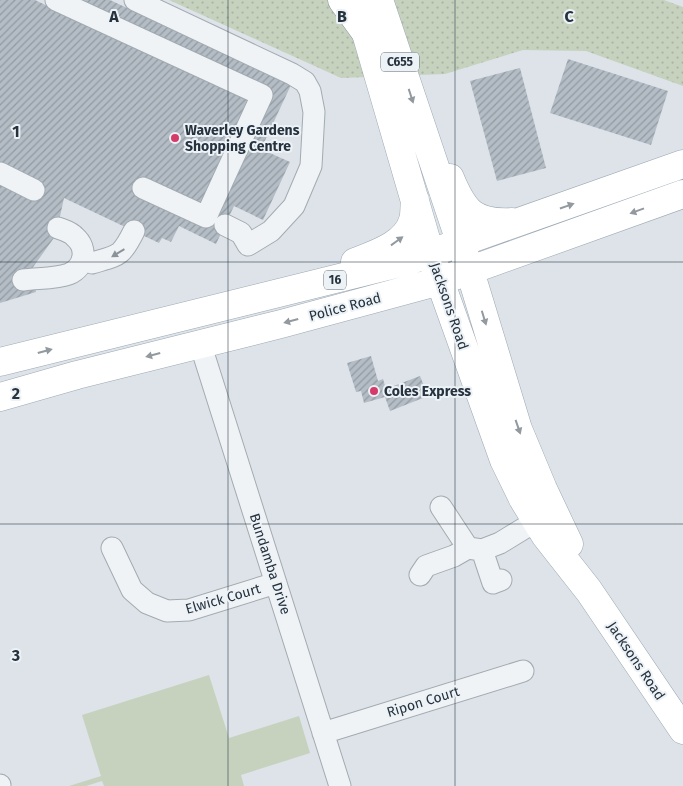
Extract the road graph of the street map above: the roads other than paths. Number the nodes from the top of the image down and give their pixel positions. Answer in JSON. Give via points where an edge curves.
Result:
{"nodes":[{"id":1,"x":56,"y":0,"type":"edge"},
{"id":2,"x":135,"y":0,"type":"edge"},
{"id":3,"x":342,"y":0,"type":"edge"},
{"id":4,"x":356,"y":0,"type":"edge"},
{"id":5,"x":379,"y":0,"type":"edge"},
{"id":6,"x":366,"y":33,"type":"junction"},
{"id":7,"x":420,"y":125,"type":"junction"},
{"id":8,"x":683,"y":164,"type":"edge"},
{"id":9,"x":0,"y":172,"type":"edge"},
{"id":10,"x":683,"y":174,"type":"edge"},
{"id":11,"x":645,"y":178,"type":"junction"},
{"id":12,"x":143,"y":188,"type":"dead end"},
{"id":13,"x":34,"y":190,"type":"dead end"},
{"id":14,"x":683,"y":194,"type":"edge"},
{"id":15,"x":415,"y":200,"type":"junction"},
{"id":16,"x":521,"y":222,"type":"junction"},
{"id":17,"x":225,"y":225,"type":"dead end"},
{"id":18,"x":58,"y":228,"type":"dead end"},
{"id":19,"x":134,"y":232,"type":"dead end"},
{"id":20,"x":459,"y":243,"type":"junction"},
{"id":21,"x":430,"y":253,"type":"junction"},
{"id":22,"x":92,"y":264,"type":"dead end"},
{"id":23,"x":470,"y":271,"type":"junction"},
{"id":24,"x":23,"y":280,"type":"dead end"},
{"id":25,"x":440,"y":281,"type":"junction"},
{"id":26,"x":238,"y":303,"type":"junction"},
{"id":27,"x":200,"y":343,"type":"junction"},
{"id":28,"x":0,"y":362,"type":"edge"},
{"id":29,"x":0,"y":398,"type":"edge"},
{"id":30,"x":441,"y":507,"type":"dead end"},
{"id":31,"x":534,"y":517,"type":"junction"},
{"id":32,"x":112,"y":548,"type":"dead end"},
{"id":33,"x":475,"y":549,"type":"junction"},
{"id":34,"x":421,"y":565,"type":"dead end"},
{"id":35,"x":501,"y":580,"type":"dead end"},
{"id":36,"x":276,"y":583,"type":"junction"},
{"id":37,"x":589,"y":591,"type":"junction"},
{"id":38,"x":523,"y":670,"type":"dead end"},
{"id":39,"x":683,"y":730,"type":"edge"},
{"id":40,"x":324,"y":733,"type":"junction"},
{"id":41,"x":340,"y":786,"type":"edge"}],
"edges":[{"from":1,"to":12,"type":"street","via":[[262,95],[206,217]]},
{"from":2,"to":17,"type":"street","via":[[292,74],[305,82],[310,91],[314,112],[311,166],[294,206],[271,231],[248,245],[241,233]]},
{"from":3,"to":6,"type":"main road"},
{"from":4,"to":6,"type":"main road","name":"Jacksons Road","number":"C655"},
{"from":5,"to":7,"type":"main road","name":"Jacksons Road","number":"C655","one_way":true},
{"from":6,"to":15,"type":"main road","name":"Jacksons Road","number":"C655"},
{"from":7,"to":16,"type":"main road","via":[[442,158],[457,194],[468,210],[490,223]]},
{"from":7,"to":20,"type":"main road","name":"Jacksons Road","number":"C655"},
{"from":8,"to":11,"type":"main road","name":"Police Road","number":"16"},
{"from":9,"to":13,"type":"street"},
{"from":10,"to":11,"type":"main road","via":[[672,178]]},
{"from":16,"to":11,"type":"main road","name":"Police Road","number":"16","one_way":true},
{"from":14,"to":23,"type":"main road","name":"Police Road","number":"16","one_way":true},
{"from":15,"to":21,"type":"main road","name":"Jacksons Road","number":"C655"},
{"from":26,"to":15,"type":"main road","one_way":true,"via":[[381,252],[404,236],[413,220]]},
{"from":16,"to":20,"type":"main road","name":"Police Road","number":"16"},
{"from":18,"to":24,"type":"street","via":[[75,236],[83,248],[84,257],[78,268],[68,274]]},
{"from":19,"to":22,"type":"street","one_way":true,"via":[[119,255]]},
{"from":20,"to":21,"type":"main road","name":"Police Road","number":"16"},
{"from":20,"to":23,"type":"main road","name":"Jacksons Road","number":"C655"},
{"from":21,"to":25,"type":"main road","name":"Jacksons Road","number":"C655"},
{"from":21,"to":26,"type":"main road","name":"Police Road","number":"16","via":[[361,274]]},
{"from":23,"to":25,"type":"main road","name":"Police Road","number":"16"},
{"from":23,"to":37,"type":"main road","name":"Jacksons Road","one_way":true,"via":[[518,429]]},
{"from":25,"to":27,"type":"main road","name":"Police Road","number":"16","one_way":true},
{"from":25,"to":31,"type":"main road","name":"Jacksons Road","via":[[504,460]]},
{"from":28,"to":26,"type":"main road","name":"Police Road","number":"16","one_way":true},
{"from":27,"to":29,"type":"main road","name":"Police Road","number":"16","one_way":true},
{"from":27,"to":36,"type":"street","name":"Bundamba Drive"},
{"from":30,"to":33,"type":"street"},
{"from":31,"to":33,"type":"street","via":[[500,544]]},
{"from":31,"to":37,"type":"main road","name":"Jacksons Road"},
{"from":32,"to":36,"type":"street","name":"Elwick Court","via":[[132,590],[147,603],[167,611],[189,610]]},
{"from":33,"to":34,"type":"street"},
{"from":33,"to":35,"type":"street","via":[[493,583]]},
{"from":36,"to":40,"type":"street","name":"Bundamba Drive"},
{"from":37,"to":39,"type":"main road","name":"Jacksons Road"},
{"from":38,"to":40,"type":"street","name":"Ripon Court"},
{"from":40,"to":41,"type":"street","name":"Bundamba Drive"}]}
